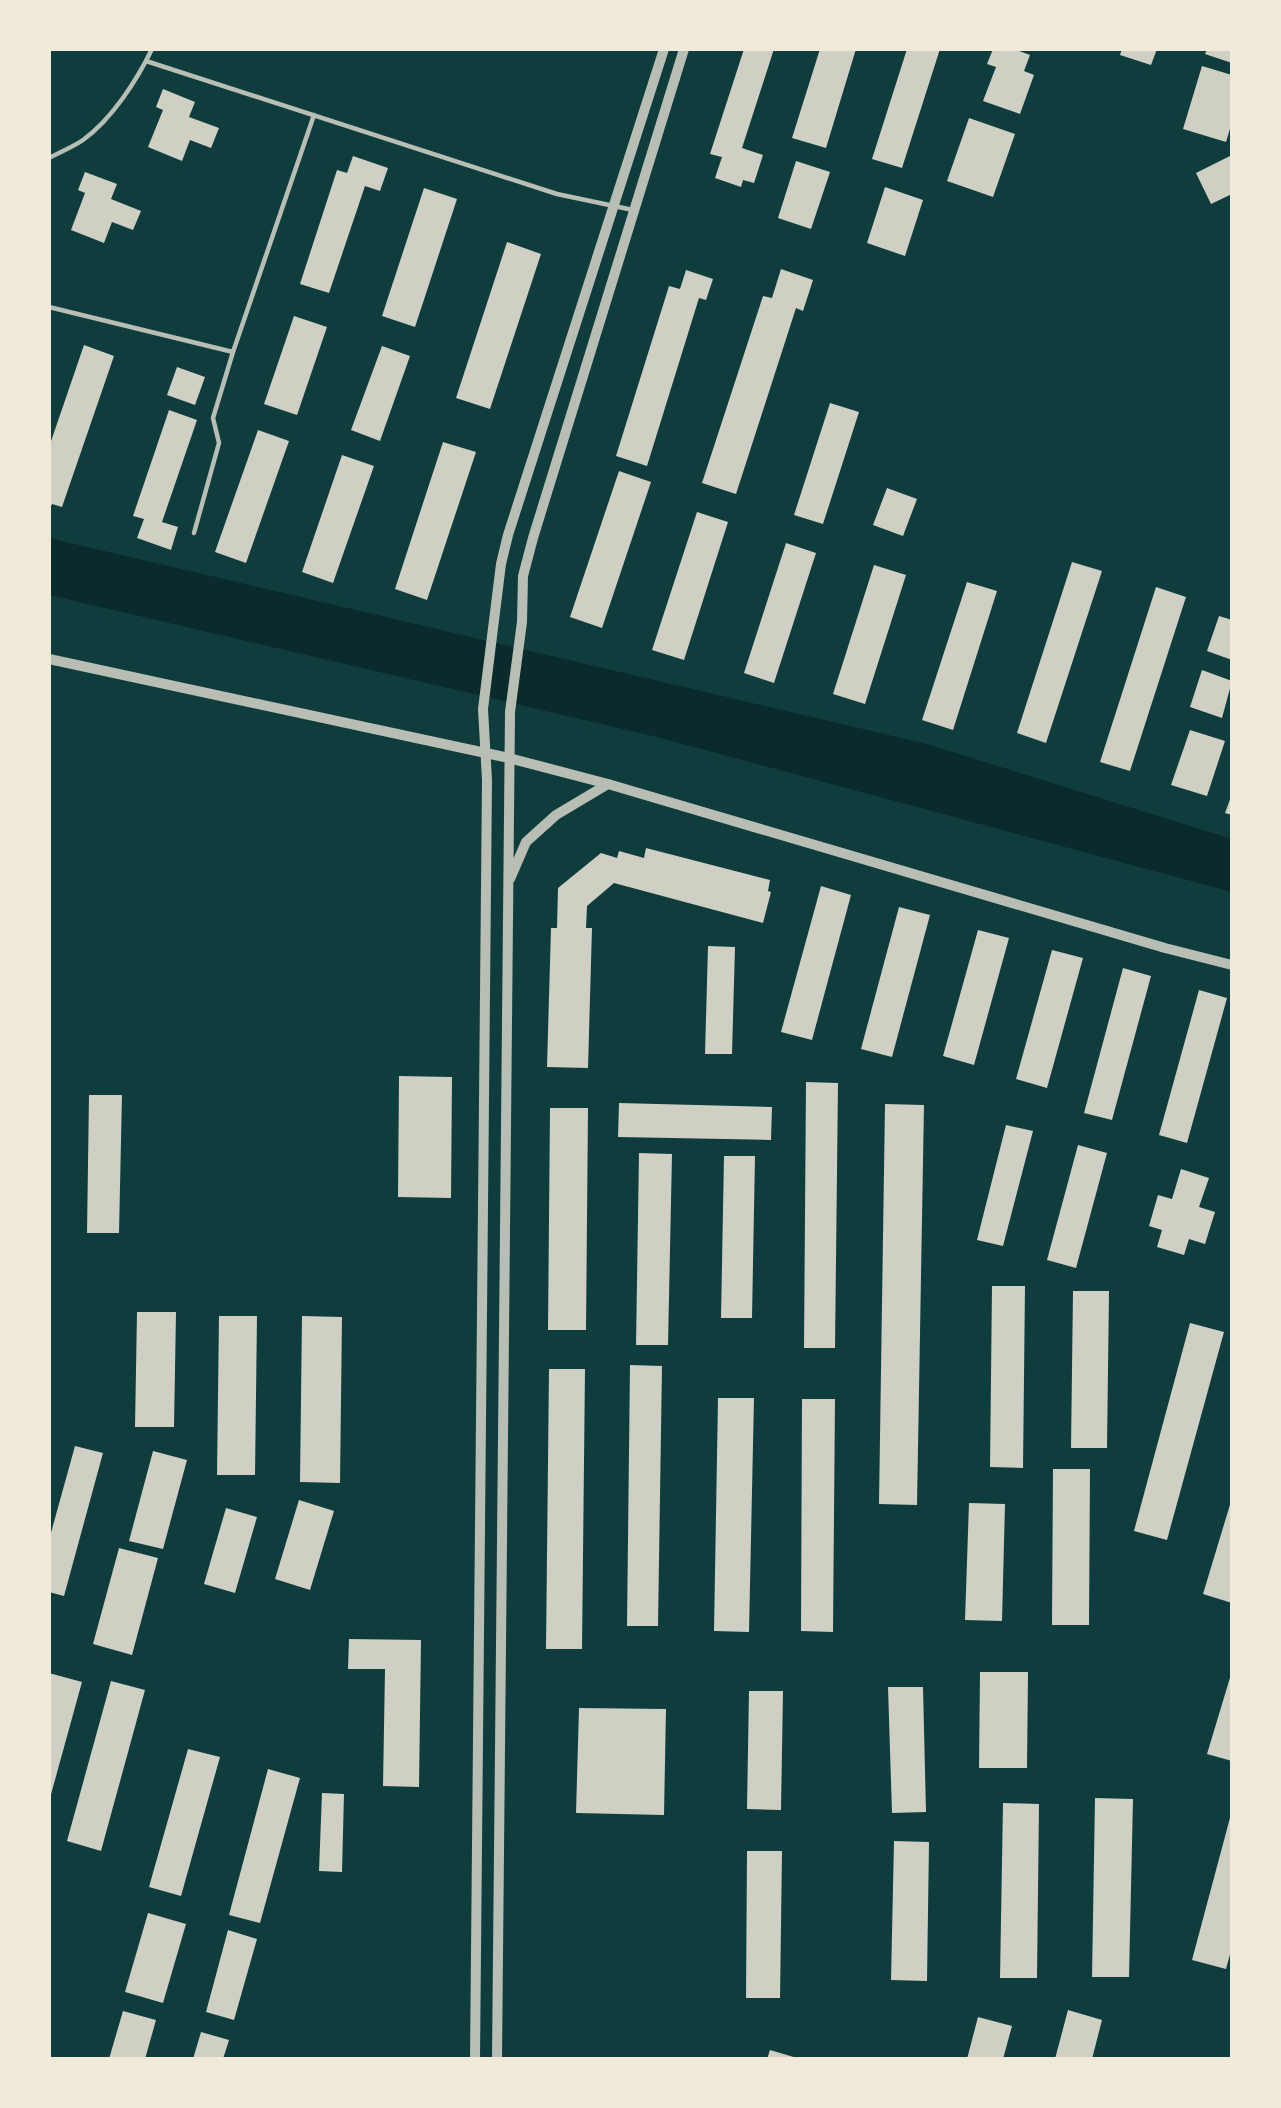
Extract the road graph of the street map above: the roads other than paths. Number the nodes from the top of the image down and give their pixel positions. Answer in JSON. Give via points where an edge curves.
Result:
{"nodes":[{"id":1,"x":152,"y":49,"type":"edge"},
{"id":2,"x":664,"y":49,"type":"edge"},
{"id":3,"x":684,"y":49,"type":"edge"},
{"id":4,"x":146,"y":61,"type":"junction"},
{"id":5,"x":314,"y":115,"type":"junction"},
{"id":6,"x":49,"y":158,"type":"edge"},
{"id":7,"x":615,"y":205,"type":"junction"},
{"id":8,"x":634,"y":211,"type":"junction"},
{"id":9,"x":49,"y":307,"type":"edge"},
{"id":10,"x":233,"y":352,"type":"junction"},
{"id":11,"x":194,"y":533,"type":"dead end"},
{"id":12,"x":49,"y":659,"type":"edge"},
{"id":13,"x":486,"y":753,"type":"junction"},
{"id":14,"x":509,"y":758,"type":"junction"},
{"id":15,"x":608,"y":784,"type":"junction"},
{"id":16,"x":507,"y":885,"type":"junction"},
{"id":17,"x":1232,"y":965,"type":"edge"},
{"id":18,"x":475,"y":2059,"type":"edge"},
{"id":19,"x":498,"y":2059,"type":"edge"}],
"edges":[{"from":1,"to":4,"type":"lane"},
{"from":2,"to":7,"type":"street"},
{"from":3,"to":8,"type":"street"},
{"from":4,"to":5,"type":"lane"},
{"from":4,"to":6,"type":"lane","via":[[102,122],[83,140]]},
{"from":5,"to":7,"type":"lane","via":[[557,194]]},
{"from":5,"to":10,"type":"lane"},
{"from":7,"to":8,"type":"lane"},
{"from":7,"to":13,"type":"street","via":[[501,564],[483,709]]},
{"from":8,"to":14,"type":"street","via":[[523,576]]},
{"from":9,"to":10,"type":"lane"},
{"from":10,"to":11,"type":"lane","via":[[213,418],[219,443]]},
{"from":12,"to":13,"type":"street"},
{"from":13,"to":14,"type":"street"},
{"from":13,"to":18,"type":"street"},
{"from":14,"to":15,"type":"street"},
{"from":14,"to":16,"type":"street"},
{"from":15,"to":16,"type":"street","via":[[556,815],[526,842]]},
{"from":15,"to":17,"type":"street"},
{"from":16,"to":19,"type":"street"}]}
